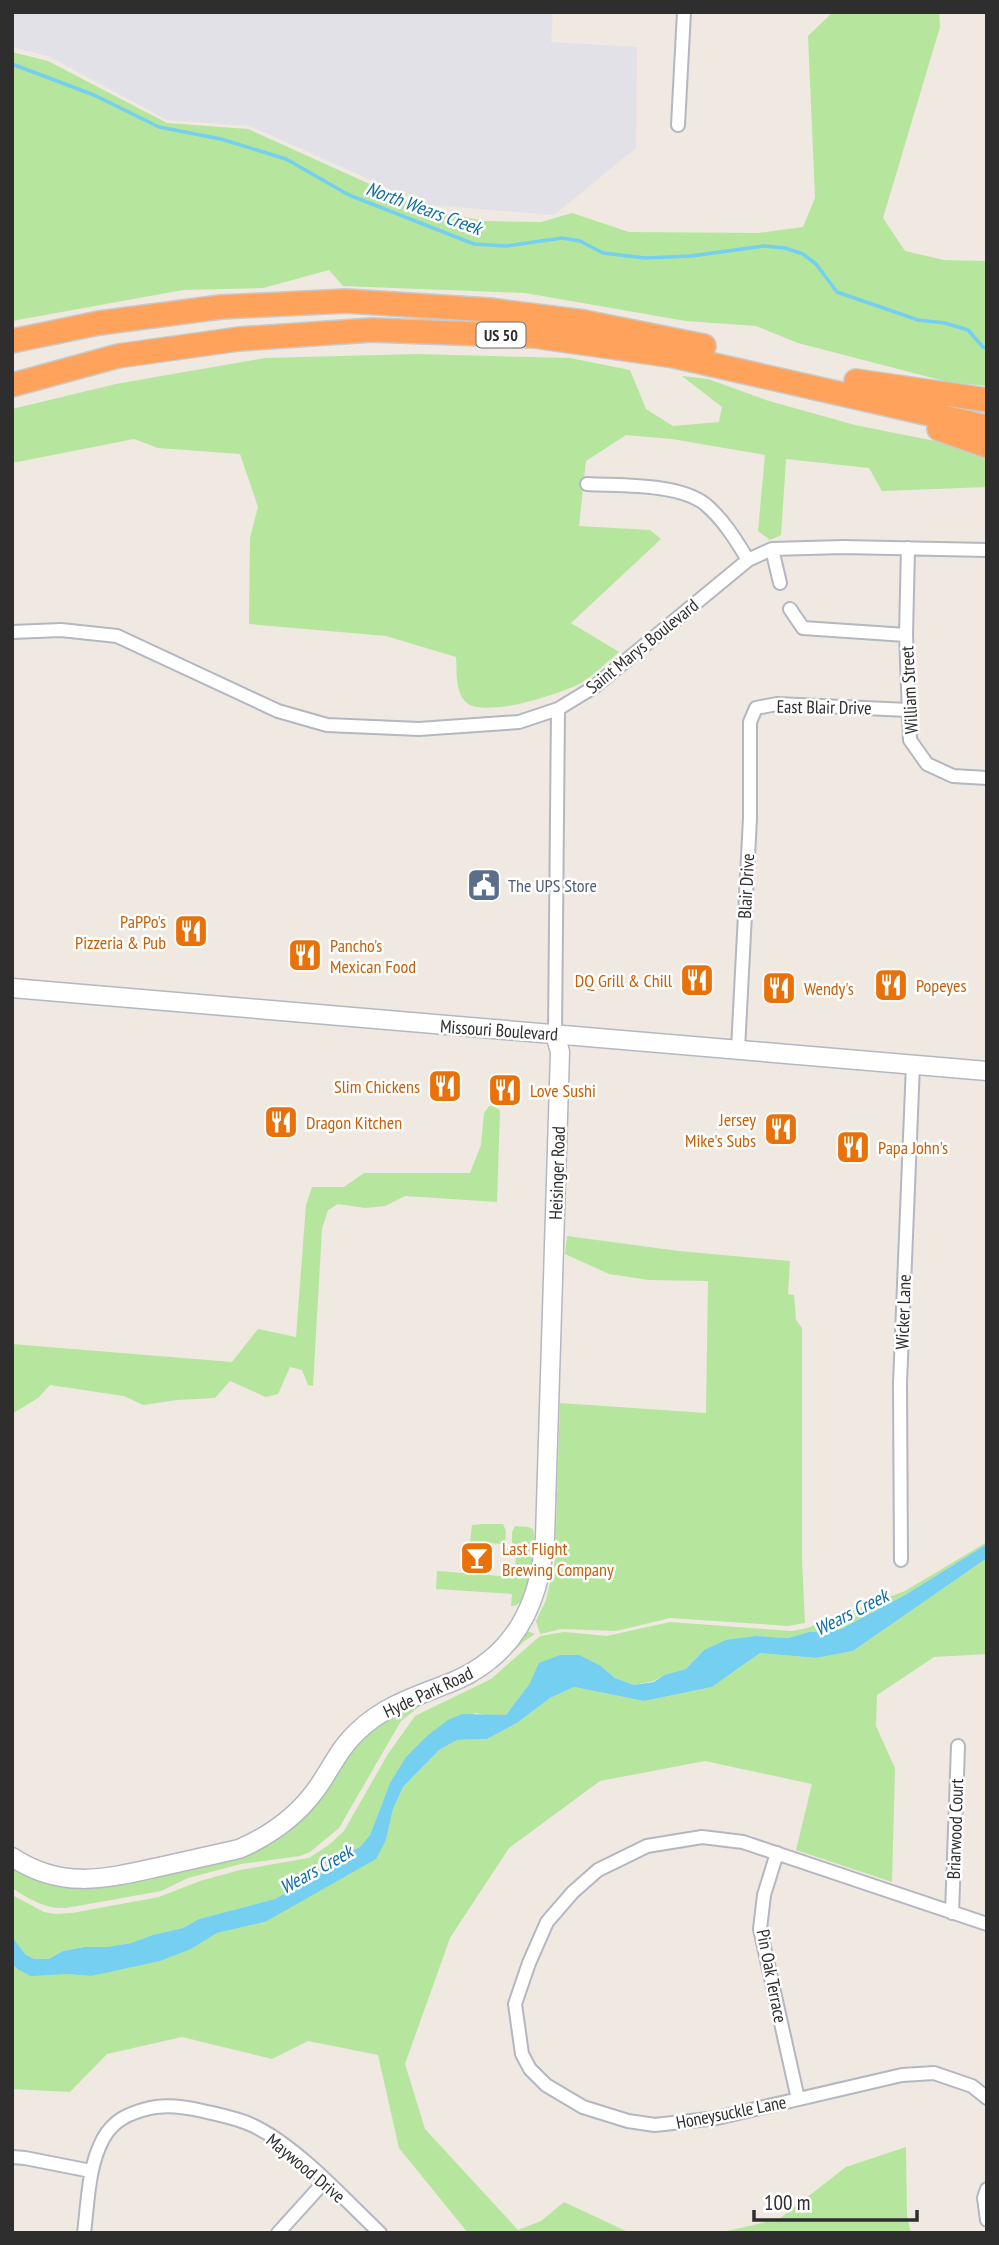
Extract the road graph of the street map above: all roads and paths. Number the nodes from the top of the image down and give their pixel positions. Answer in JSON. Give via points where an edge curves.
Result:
{"nodes":[{"id":1,"x":684,"y":12,"type":"edge"},
{"id":2,"x":678,"y":125,"type":"dead end"},
{"id":3,"x":12,"y":341,"type":"edge"},
{"id":4,"x":856,"y":381,"type":"junction"},
{"id":5,"x":12,"y":385,"type":"edge"},
{"id":6,"x":827,"y":390,"type":"junction"},
{"id":7,"x":987,"y":400,"type":"edge"},
{"id":8,"x":987,"y":411,"type":"edge"},
{"id":9,"x":987,"y":427,"type":"edge"},
{"id":10,"x":987,"y":446,"type":"edge"},
{"id":11,"x":587,"y":484,"type":"dead end"},
{"id":12,"x":908,"y":548,"type":"junction"},
{"id":13,"x":772,"y":549,"type":"junction"},
{"id":14,"x":987,"y":550,"type":"edge"},
{"id":15,"x":748,"y":560,"type":"junction"},
{"id":16,"x":780,"y":583,"type":"dead end"},
{"id":17,"x":790,"y":609,"type":"dead end"},
{"id":18,"x":12,"y":632,"type":"edge"},
{"id":19,"x":906,"y":635,"type":"junction"},
{"id":20,"x":558,"y":709,"type":"junction"},
{"id":21,"x":908,"y":710,"type":"junction"},
{"id":22,"x":750,"y":722,"type":"joint"},
{"id":23,"x":987,"y":778,"type":"edge"},
{"id":24,"x":12,"y":988,"type":"edge"},
{"id":25,"x":555,"y":1034,"type":"junction"},
{"id":26,"x":738,"y":1049,"type":"junction"},
{"id":27,"x":913,"y":1064,"type":"junction"},
{"id":28,"x":987,"y":1071,"type":"edge"},
{"id":29,"x":545,"y":1512,"type":"joint"},
{"id":30,"x":901,"y":1560,"type":"dead end"},
{"id":31,"x":958,"y":1746,"type":"dead end"},
{"id":32,"x":777,"y":1853,"type":"junction"},
{"id":33,"x":12,"y":1857,"type":"edge"},
{"id":34,"x":952,"y":1913,"type":"junction"},
{"id":35,"x":987,"y":1924,"type":"edge"},
{"id":36,"x":987,"y":2098,"type":"edge"},
{"id":37,"x":798,"y":2099,"type":"junction"},
{"id":38,"x":12,"y":2157,"type":"edge"},
{"id":39,"x":92,"y":2171,"type":"junction"},
{"id":40,"x":326,"y":2181,"type":"junction"},
{"id":41,"x":987,"y":2189,"type":"edge"},
{"id":42,"x":987,"y":2220,"type":"edge"},
{"id":43,"x":84,"y":2233,"type":"edge"},
{"id":44,"x":278,"y":2233,"type":"edge"},
{"id":45,"x":380,"y":2233,"type":"edge"}],
"edges":[{"from":1,"to":2,"type":"street"},
{"from":3,"to":4,"type":"highway","number":"US 50","via":[[99,323],[221,307],[346,301],[490,310],[584,322]]},
{"from":4,"to":7,"type":"highway"},
{"from":4,"to":8,"type":"highway","number":"US 50"},
{"from":5,"to":6,"type":"highway","number":"US 50","via":[[118,356],[239,339],[372,330],[534,336],[674,356]]},
{"from":6,"to":9,"type":"highway","number":"US 50"},
{"from":6,"to":10,"type":"highway"},
{"from":11,"to":15,"type":"street","via":[[660,488],[690,495],[726,526]]},
{"from":12,"to":13,"type":"street","name":"Saint Marys Boulevard"},
{"from":12,"to":14,"type":"street","name":"Saint Marys Boulevard"},
{"from":12,"to":19,"type":"street","name":"William Street"},
{"from":13,"to":15,"type":"street","name":"Saint Marys Boulevard"},
{"from":13,"to":16,"type":"street"},
{"from":15,"to":20,"type":"street","name":"Saint Marys Boulevard","via":[[593,687]]},
{"from":17,"to":19,"type":"street","via":[[803,628]]},
{"from":18,"to":20,"type":"street","name":"Saint Marys Boulevard","via":[[61,630],[117,636],[278,711],[327,725],[419,729],[519,722]]},
{"from":19,"to":21,"type":"street","name":"William Street"},
{"from":20,"to":25,"type":"street","name":"Heisinger Road"},
{"from":21,"to":22,"type":"street","name":"East Blair Drive","via":[[777,704],[757,708]]},
{"from":21,"to":23,"type":"street","name":"William Street","via":[[910,740],[927,764],[953,776]]},
{"from":22,"to":26,"type":"street","name":"Blair Drive","via":[[750,818]]},
{"from":24,"to":25,"type":"street","name":"Missouri Boulevard"},
{"from":25,"to":26,"type":"street","name":"Missouri Boulevard"},
{"from":25,"to":29,"type":"street","name":"Heisinger Road","via":[[560,1052]]},
{"from":26,"to":27,"type":"street","name":"Missouri Boulevard"},
{"from":27,"to":28,"type":"street","name":"Missouri Boulevard"},
{"from":27,"to":30,"type":"street","name":"Wicker Lane","via":[[900,1383]]},
{"from":29,"to":33,"type":"street","name":"Hyde Park Road","via":[[538,1587],[507,1644],[471,1674],[399,1703],[359,1730],[305,1804],[272,1832],[239,1849],[107,1879],[60,1877]]},
{"from":31,"to":34,"type":"street","name":"Briarwood Court"},
{"from":32,"to":34,"type":"street","name":"Honeysuckle Lane"},
{"from":32,"to":37,"type":"street","name":"Pin Oak Terrace","via":[[764,1895],[760,1929]]},
{"from":32,"to":37,"type":"street","name":"Honeysuckle Lane","via":[[743,1842],[702,1837],[647,1846],[598,1870],[547,1922],[514,2004],[522,2054],[530,2068],[546,2085],[583,2107],[655,2125],[717,2118]]},
{"from":34,"to":35,"type":"street","name":"Honeysuckle Lane"},
{"from":36,"to":37,"type":"street","name":"Honeysuckle Lane","via":[[972,2086],[934,2073],[902,2075]]},
{"from":38,"to":39,"type":"street"},
{"from":39,"to":40,"type":"street","name":"Maywood Drive","via":[[103,2140],[127,2114],[157,2106],[184,2106],[254,2126],[286,2146]]},
{"from":39,"to":43,"type":"street","name":"Maywood Drive"},
{"from":40,"to":44,"type":"street"},
{"from":40,"to":45,"type":"street","name":"Maywood Drive"},
{"from":41,"to":42,"type":"street"}]}
